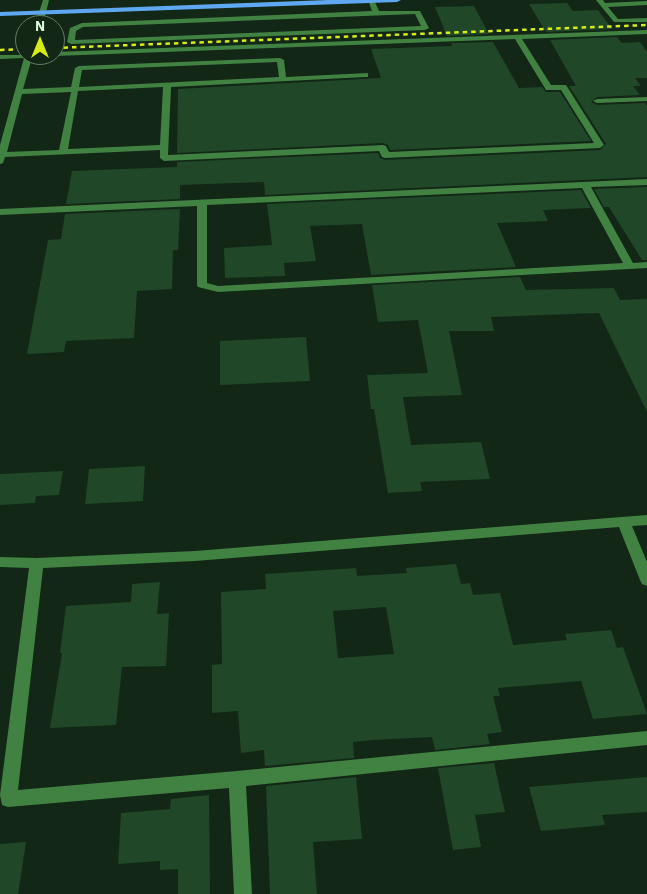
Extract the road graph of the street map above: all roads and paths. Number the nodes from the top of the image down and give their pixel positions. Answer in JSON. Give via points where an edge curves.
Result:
{"nodes":[{"id":1,"x":138,"y":0,"type":"edge"},
{"id":2,"x":397,"y":0,"type":"edge"},
{"id":3,"x":119,"y":1,"type":"edge"},
{"id":4,"x":371,"y":1,"type":"edge"},
{"id":5,"x":45,"y":2,"type":"edge"},
{"id":6,"x":601,"y":2,"type":"edge"},
{"id":7,"x":215,"y":3,"type":"edge"},
{"id":8,"x":647,"y":3,"type":"edge"},
{"id":9,"x":163,"y":8,"type":"junction"},
{"id":10,"x":42,"y":12,"type":"junction"},
{"id":11,"x":376,"y":13,"type":"junction"},
{"id":12,"x":0,"y":14,"type":"edge"},
{"id":13,"x":41,"y":15,"type":"edge"},
{"id":14,"x":647,"y":20,"type":"edge"},
{"id":15,"x":163,"y":21,"type":"junction"},
{"id":16,"x":647,"y":32,"type":"edge"},
{"id":17,"x":517,"y":37,"type":"junction"},
{"id":18,"x":162,"y":39,"type":"junction"},
{"id":19,"x":278,"y":46,"type":"junction"},
{"id":20,"x":65,"y":54,"type":"edge"},
{"id":21,"x":15,"y":56,"type":"edge"},
{"id":22,"x":0,"y":57,"type":"edge"},
{"id":23,"x":280,"y":60,"type":"junction"},
{"id":24,"x":27,"y":65,"type":"edge"},
{"id":25,"x":365,"y":75,"type":"dead end"},
{"id":26,"x":283,"y":79,"type":"junction"},
{"id":27,"x":167,"y":84,"type":"junction"},
{"id":28,"x":75,"y":89,"type":"junction"},
{"id":29,"x":20,"y":92,"type":"junction"},
{"id":30,"x":647,"y":99,"type":"edge"},
{"id":31,"x":597,"y":101,"type":"dead end"},
{"id":32,"x":164,"y":147,"type":"junction"},
{"id":33,"x":63,"y":152,"type":"junction"},
{"id":34,"x":1,"y":159,"type":"edge"},
{"id":35,"x":647,"y":182,"type":"edge"},
{"id":36,"x":584,"y":185,"type":"junction"},
{"id":37,"x":202,"y":204,"type":"junction"},
{"id":38,"x":0,"y":212,"type":"edge"},
{"id":39,"x":647,"y":265,"type":"edge"},
{"id":40,"x":630,"y":266,"type":"junction"},
{"id":41,"x":647,"y":520,"type":"edge"},
{"id":42,"x":624,"y":522,"type":"junction"},
{"id":43,"x":0,"y":562,"type":"edge"},
{"id":44,"x":37,"y":562,"type":"junction"},
{"id":45,"x":647,"y":580,"type":"edge"},
{"id":46,"x":647,"y":738,"type":"edge"},
{"id":47,"x":237,"y":779,"type":"junction"},
{"id":48,"x":243,"y":894,"type":"edge"}],
"edges":[{"from":1,"to":3,"type":"highway"},
{"from":2,"to":4,"type":"highway"},
{"from":4,"to":7,"type":"highway"},
{"from":4,"to":11,"type":"street"},
{"from":5,"to":10,"type":"street"},
{"from":6,"to":8,"type":"street"},
{"from":6,"to":14,"type":"street","via":[[616,21]]},
{"from":7,"to":9,"type":"highway"},
{"from":9,"to":10,"type":"highway"},
{"from":9,"to":15,"type":"street"},
{"from":10,"to":12,"type":"highway"},
{"from":10,"to":13,"type":"street"},
{"from":11,"to":15,"type":"street"},
{"from":11,"to":18,"type":"street","via":[[418,12],[425,28]]},
{"from":15,"to":18,"type":"street"},
{"from":15,"to":18,"type":"street","via":[[82,25],[73,30],[71,42]]},
{"from":16,"to":17,"type":"street"},
{"from":17,"to":19,"type":"street"},
{"from":17,"to":32,"type":"street","via":[[549,88],[563,87],[600,145],[385,155],[382,148],[164,158]]},
{"from":19,"to":20,"type":"street"},
{"from":19,"to":23,"type":"street"},
{"from":21,"to":22,"type":"street"},
{"from":23,"to":26,"type":"street"},
{"from":23,"to":28,"type":"street","via":[[79,68]]},
{"from":24,"to":29,"type":"street"},
{"from":25,"to":26,"type":"street"},
{"from":26,"to":27,"type":"street"},
{"from":27,"to":28,"type":"street"},
{"from":27,"to":32,"type":"street"},
{"from":28,"to":29,"type":"street"},
{"from":28,"to":33,"type":"street"},
{"from":29,"to":34,"type":"street"},
{"from":30,"to":31,"type":"street"},
{"from":32,"to":33,"type":"street"},
{"from":33,"to":34,"type":"street"},
{"from":35,"to":36,"type":"street"},
{"from":36,"to":37,"type":"street"},
{"from":36,"to":40,"type":"street"},
{"from":37,"to":38,"type":"street"},
{"from":37,"to":40,"type":"street","via":[[202,285],[218,289]]},
{"from":39,"to":40,"type":"street"},
{"from":41,"to":42,"type":"street"},
{"from":42,"to":44,"type":"street","via":[[195,556]]},
{"from":42,"to":45,"type":"street"},
{"from":43,"to":44,"type":"street"},
{"from":44,"to":47,"type":"street","via":[[8,798]]},
{"from":46,"to":47,"type":"street"},
{"from":47,"to":48,"type":"street"}]}
